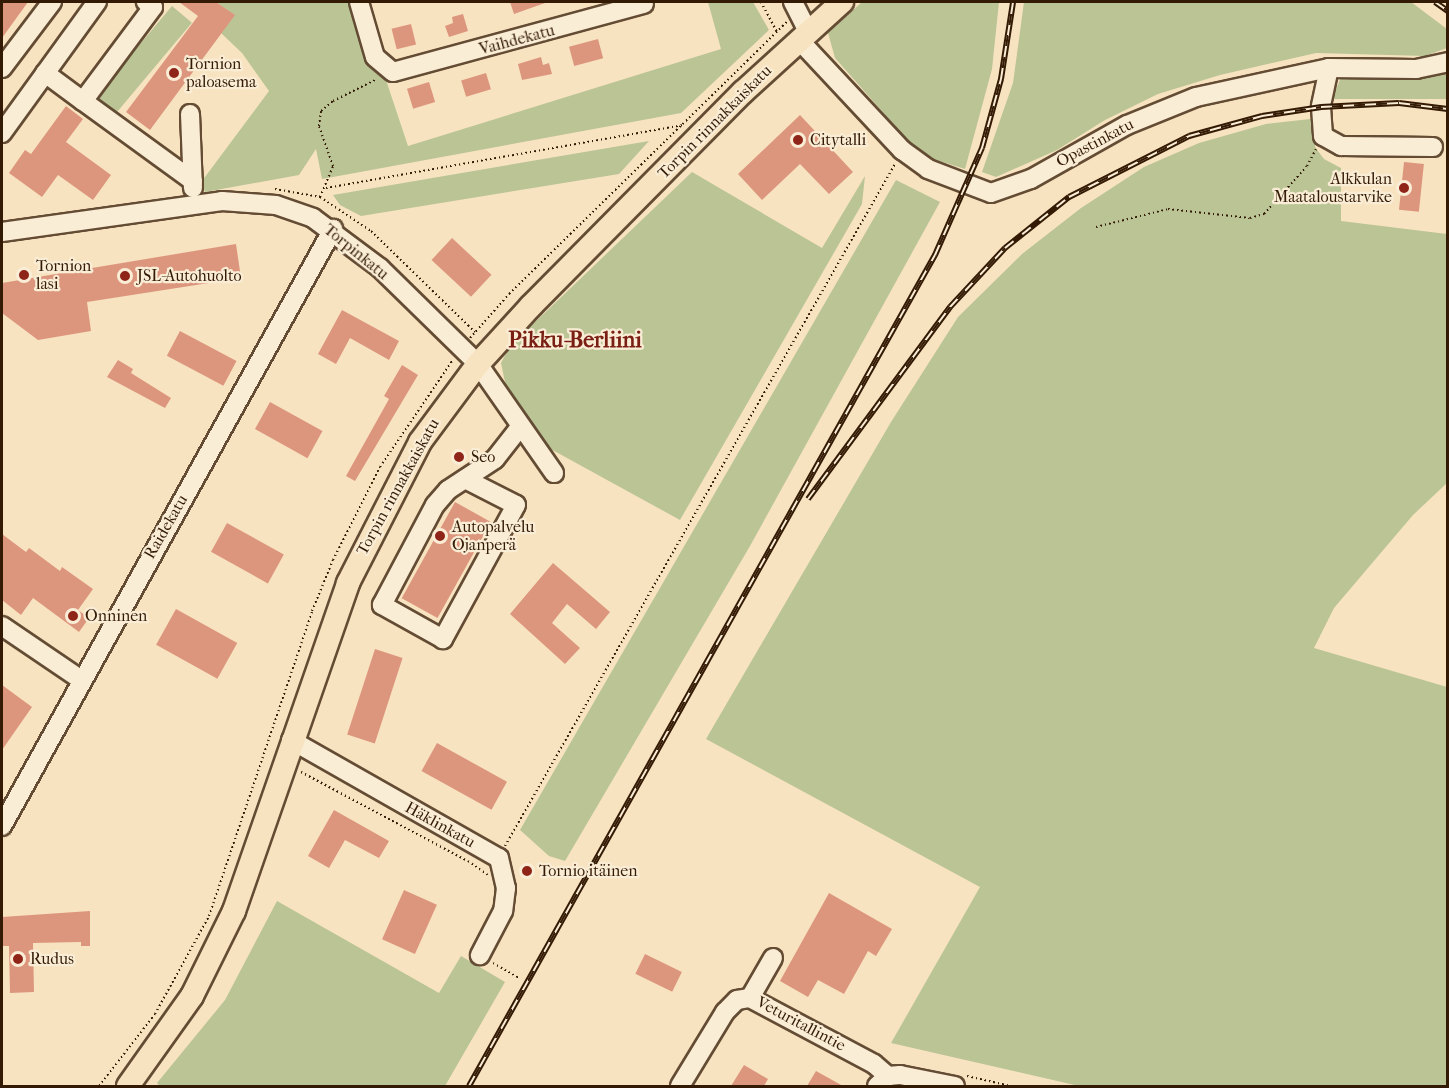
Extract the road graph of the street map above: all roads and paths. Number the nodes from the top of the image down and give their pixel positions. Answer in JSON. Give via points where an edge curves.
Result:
{"nodes":[{"id":1,"x":52,"y":2,"type":"edge"},
{"id":2,"x":97,"y":2,"type":"edge"},
{"id":3,"x":146,"y":2,"type":"edge"},
{"id":4,"x":359,"y":2,"type":"edge"},
{"id":5,"x":761,"y":2,"type":"edge"},
{"id":6,"x":842,"y":2,"type":"edge"},
{"id":7,"x":644,"y":4,"type":"dead end"},
{"id":8,"x":799,"y":21,"type":"edge"},
{"id":9,"x":777,"y":32,"type":"junction"},
{"id":10,"x":1448,"y":62,"type":"edge"},
{"id":11,"x":2,"y":68,"type":"edge"},
{"id":12,"x":1329,"y":68,"type":"junction"},
{"id":13,"x":391,"y":71,"type":"junction"},
{"id":14,"x":45,"y":73,"type":"junction"},
{"id":15,"x":83,"y":100,"type":"junction"},
{"id":16,"x":190,"y":114,"type":"dead end"},
{"id":17,"x":683,"y":124,"type":"junction"},
{"id":18,"x":2,"y":133,"type":"edge"},
{"id":19,"x":1323,"y":136,"type":"junction"},
{"id":20,"x":1433,"y":147,"type":"dead end"},
{"id":21,"x":902,"y":150,"type":"junction"},
{"id":22,"x":193,"y":181,"type":"junction"},
{"id":23,"x":270,"y":188,"type":"dead end"},
{"id":24,"x":326,"y":188,"type":"junction"},
{"id":25,"x":320,"y":197,"type":"junction"},
{"id":26,"x":195,"y":204,"type":"junction"},
{"id":27,"x":1096,"y":227,"type":"dead end"},
{"id":28,"x":333,"y":229,"type":"junction"},
{"id":29,"x":2,"y":232,"type":"edge"},
{"id":30,"x":475,"y":332,"type":"junction"},
{"id":31,"x":462,"y":348,"type":"junction"},
{"id":32,"x":478,"y":364,"type":"junction"},
{"id":33,"x":520,"y":427,"type":"junction"},
{"id":34,"x":554,"y":473,"type":"dead end"},
{"id":35,"x":465,"y":479,"type":"junction"},
{"id":36,"x":2,"y":626,"type":"edge"},
{"id":37,"x":80,"y":679,"type":"junction"},
{"id":38,"x":291,"y":740,"type":"junction"},
{"id":39,"x":264,"y":753,"type":"junction"},
{"id":40,"x":285,"y":764,"type":"junction"},
{"id":41,"x":2,"y":826,"type":"edge"},
{"id":42,"x":499,"y":858,"type":"junction"},
{"id":43,"x":506,"y":888,"type":"junction"},
{"id":44,"x":480,"y":955,"type":"joint"},
{"id":45,"x":773,"y":958,"type":"dead end"},
{"id":46,"x":519,"y":978,"type":"dead end"},
{"id":47,"x":750,"y":998,"type":"junction"},
{"id":48,"x":957,"y":1080,"type":"edge"},
{"id":49,"x":881,"y":1082,"type":"edge"},
{"id":50,"x":99,"y":1086,"type":"edge"},
{"id":51,"x":128,"y":1086,"type":"edge"},
{"id":52,"x":680,"y":1086,"type":"edge"},
{"id":53,"x":1011,"y":1086,"type":"edge"}],
"edges":[{"from":1,"to":11,"type":"street"},
{"from":2,"to":14,"type":"street"},
{"from":3,"to":15,"type":"street","via":[[153,7]]},
{"from":4,"to":13,"type":"street","via":[[375,57]]},
{"from":5,"to":9,"type":"path"},
{"from":6,"to":8,"type":"main road","name":"Torpin rinnakkaiskatu"},
{"from":7,"to":13,"type":"street","name":"Vaihdekatu"},
{"from":8,"to":9,"type":"path"},
{"from":8,"to":21,"type":"street","name":"Opastinkatu"},
{"from":8,"to":32,"type":"main road","name":"Torpin rinnakkaiskatu"},
{"from":9,"to":17,"type":"path"},
{"from":10,"to":12,"type":"street","name":"Opastinkatu","via":[[1416,69]]},
{"from":12,"to":19,"type":"street","via":[[1321,107]]},
{"from":12,"to":21,"type":"street","name":"Opastinkatu","via":[[1196,97],[1161,109],[1031,179],[991,194],[928,170]]},
{"from":13,"to":24,"type":"path","via":[[321,111],[319,126],[332,162]]},
{"from":14,"to":15,"type":"street"},
{"from":14,"to":18,"type":"street"},
{"from":15,"to":22,"type":"street"},
{"from":16,"to":22,"type":"street"},
{"from":17,"to":24,"type":"path"},
{"from":17,"to":30,"type":"path"},
{"from":19,"to":20,"type":"street","via":[[1341,146]]},
{"from":19,"to":27,"type":"path","via":[[1307,166],[1264,214],[1250,218],[1168,209]]},
{"from":21,"to":42,"type":"path"},
{"from":22,"to":26,"type":"street"},
{"from":23,"to":25,"type":"path"},
{"from":24,"to":25,"type":"path"},
{"from":25,"to":30,"type":"path","via":[[371,231]]},
{"from":26,"to":28,"type":"street","name":"Torpinkatu","via":[[222,201],[276,205]]},
{"from":26,"to":29,"type":"street","name":"Torpinkatu"},
{"from":28,"to":31,"type":"street","name":"Torpinkatu","via":[[380,268]]},
{"from":28,"to":37,"type":"street","name":"Raidekatu"},
{"from":30,"to":31,"type":"path"},
{"from":31,"to":32,"type":"street","name":"Torpinkatu"},
{"from":31,"to":39,"type":"path","via":[[424,397],[354,516],[312,611]]},
{"from":32,"to":33,"type":"street","name":"Torpinkatu"},
{"from":32,"to":38,"type":"main road","name":"Torpin rinnakkaiskatu","via":[[420,442],[367,541],[329,631]]},
{"from":33,"to":34,"type":"street","name":"Torpinkatu"},
{"from":33,"to":35,"type":"street","via":[[495,459]]},
{"from":35,"to":35,"type":"street","via":[[516,505],[443,639],[382,604],[435,505]]},
{"from":36,"to":37,"type":"street"},
{"from":37,"to":41,"type":"street","name":"Raidekatu"},
{"from":38,"to":40,"type":"main road","name":"Torpin rinnakkaiskatu"},
{"from":38,"to":42,"type":"street","name":"Häklinkatu"},
{"from":39,"to":40,"type":"path"},
{"from":39,"to":50,"type":"path","via":[[204,927],[155,1014]]},
{"from":40,"to":43,"type":"path","via":[[468,861]]},
{"from":40,"to":51,"type":"main road","name":"Torpin rinnakkaiskatu","via":[[251,866],[213,955],[162,1042]]},
{"from":42,"to":43,"type":"street"},
{"from":43,"to":44,"type":"street","via":[[503,910]]},
{"from":44,"to":46,"type":"path"},
{"from":45,"to":47,"type":"street"},
{"from":47,"to":49,"type":"street","name":"Veturitallintie","via":[[874,1064]]},
{"from":47,"to":52,"type":"street","name":"Veturitallintie","via":[[737,1000],[725,1011]]},
{"from":48,"to":49,"type":"street","via":[[900,1075]]},
{"from":48,"to":53,"type":"path"}]}
